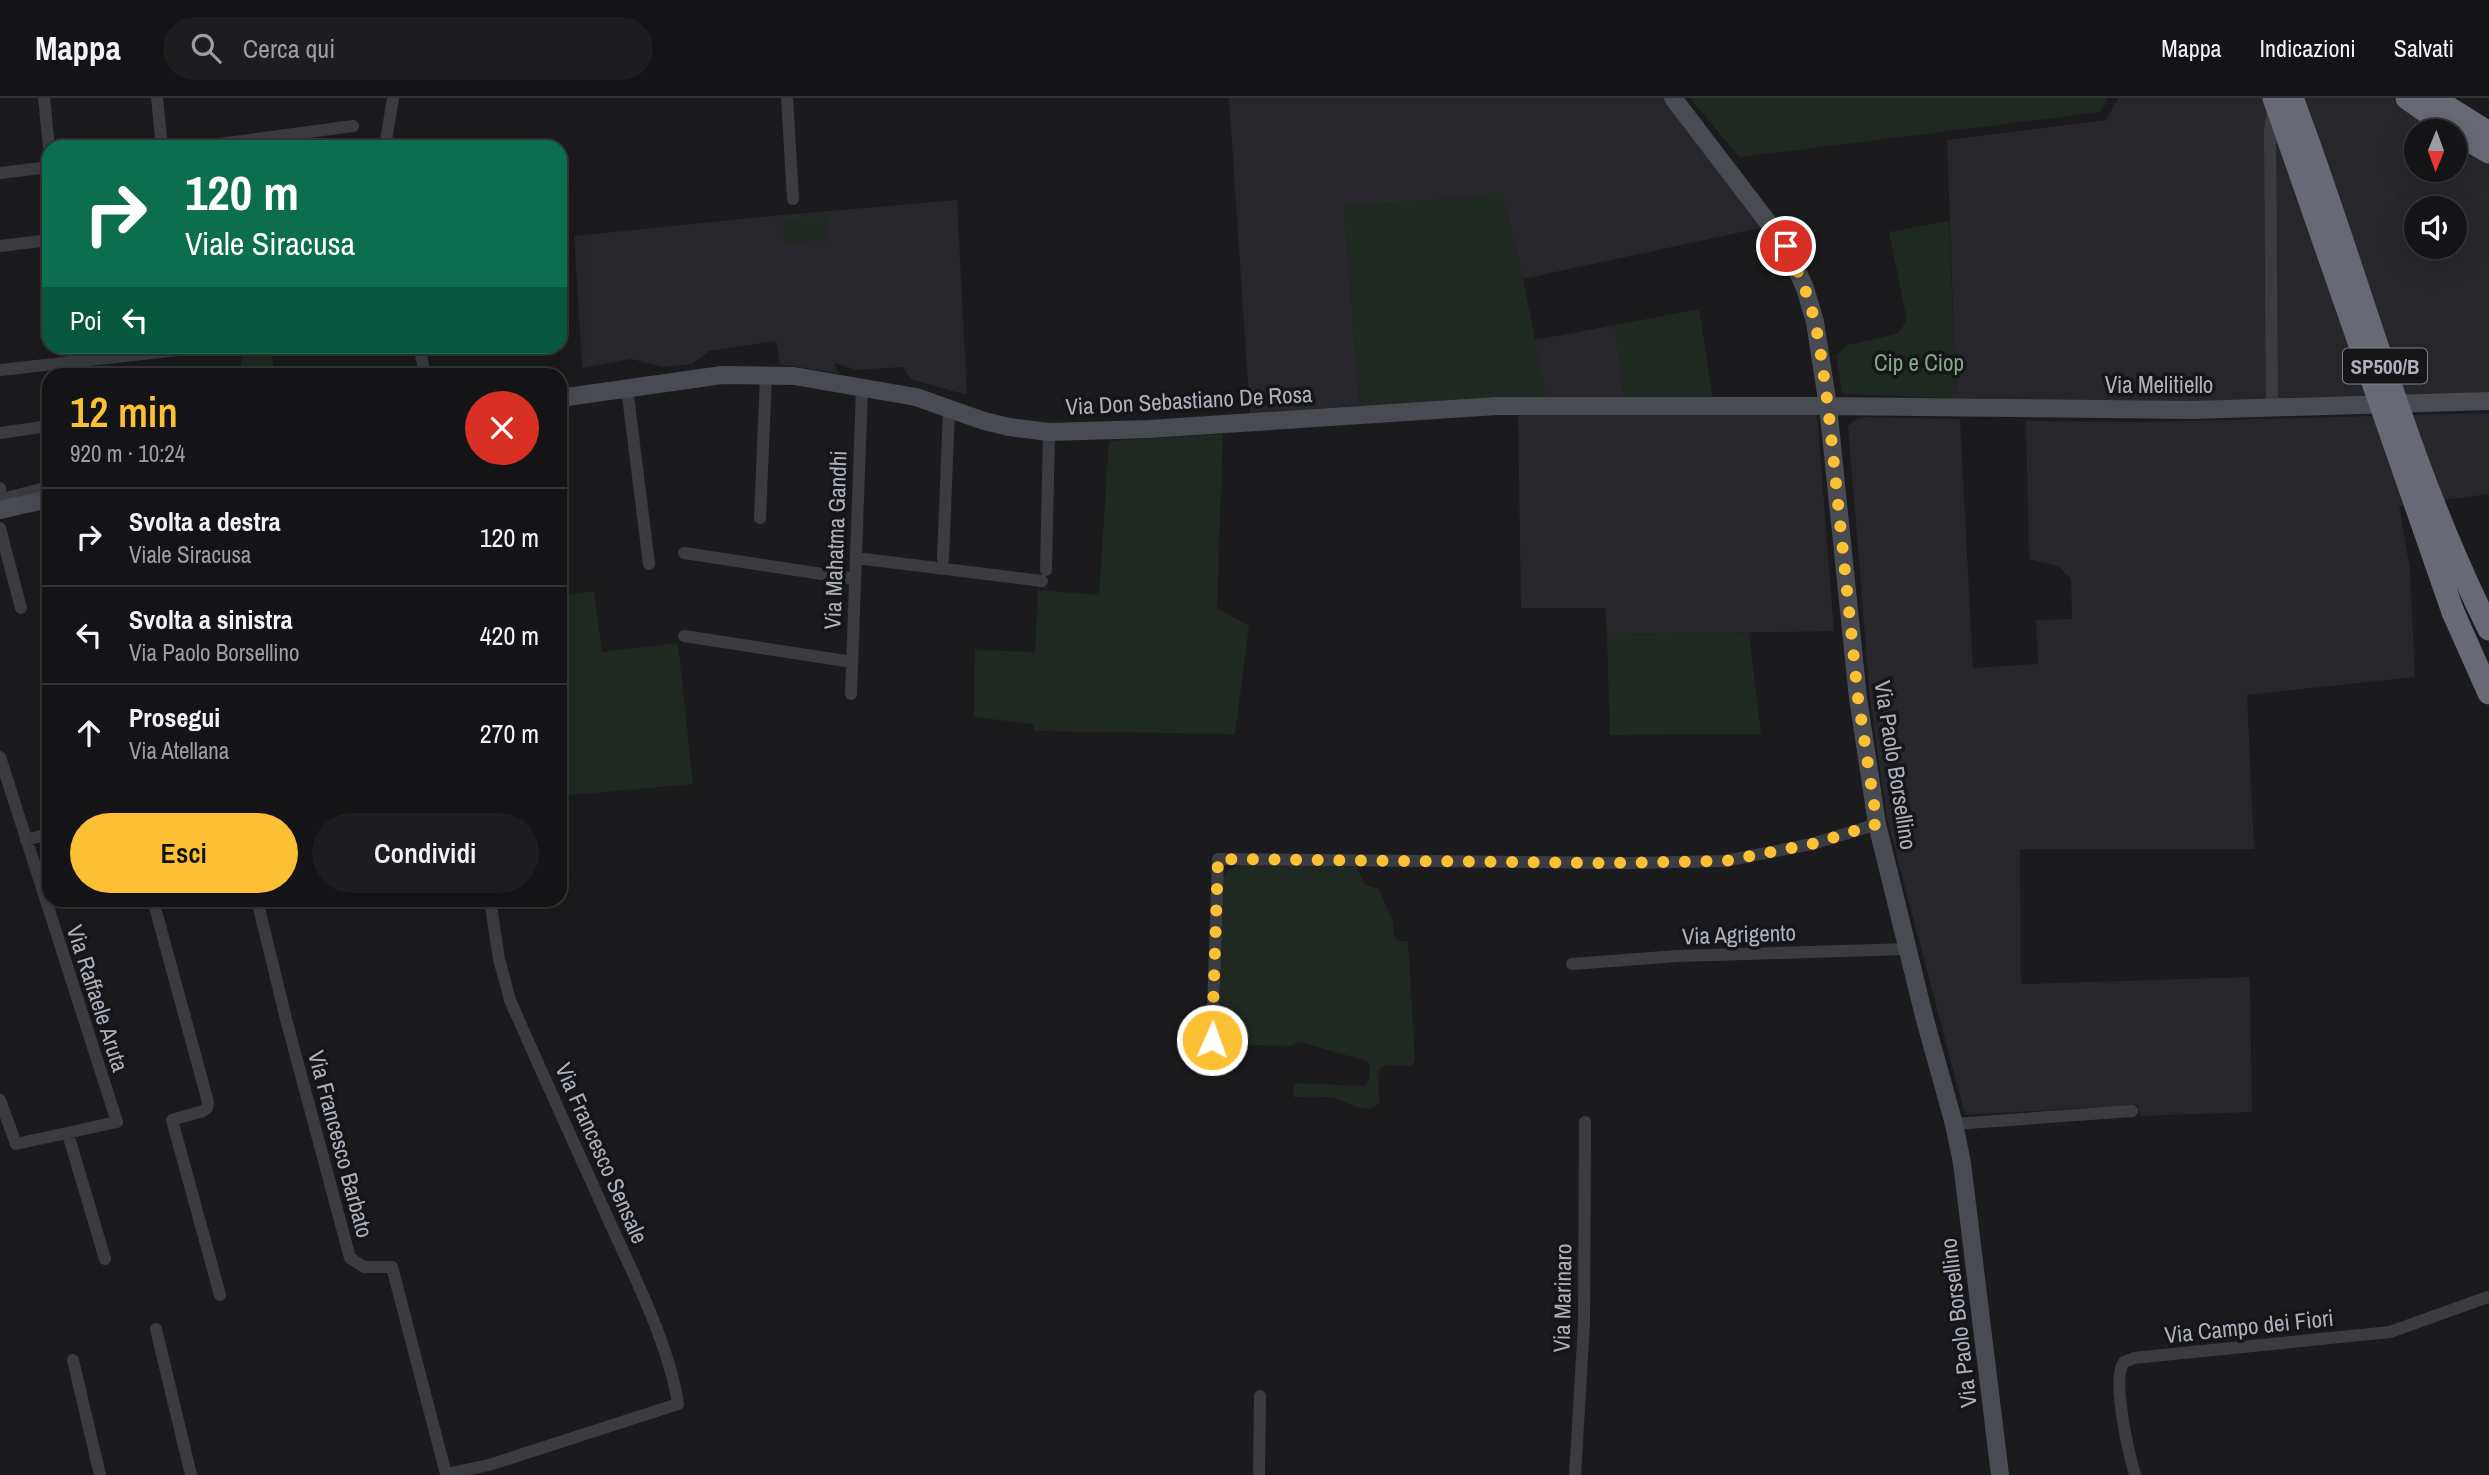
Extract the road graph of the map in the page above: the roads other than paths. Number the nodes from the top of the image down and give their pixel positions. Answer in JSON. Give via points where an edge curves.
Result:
{"nodes":[{"id":1,"x":44,"y":98,"type":"edge"},
{"id":2,"x":158,"y":98,"type":"edge"},
{"id":3,"x":393,"y":98,"type":"edge"},
{"id":4,"x":787,"y":98,"type":"edge"},
{"id":5,"x":1673,"y":98,"type":"edge"},
{"id":6,"x":2274,"y":98,"type":"edge"},
{"id":7,"x":2292,"y":98,"type":"edge"},
{"id":8,"x":2407,"y":98,"type":"edge"},
{"id":9,"x":2433,"y":98,"type":"edge"},
{"id":10,"x":2437,"y":119,"type":"edge"},
{"id":11,"x":353,"y":126,"type":"dead end"},
{"id":12,"x":2489,"y":133,"type":"edge"},
{"id":13,"x":48,"y":140,"type":"edge"},
{"id":14,"x":162,"y":140,"type":"edge"},
{"id":15,"x":250,"y":140,"type":"edge"},
{"id":16,"x":386,"y":140,"type":"edge"},
{"id":17,"x":2468,"y":140,"type":"edge"},
{"id":18,"x":2489,"y":152,"type":"edge"},
{"id":19,"x":42,"y":168,"type":"edge"},
{"id":20,"x":0,"y":173,"type":"edge"},
{"id":21,"x":793,"y":199,"type":"dead end"},
{"id":22,"x":42,"y":241,"type":"edge"},
{"id":23,"x":0,"y":246,"type":"edge"},
{"id":24,"x":143,"y":354,"type":"edge"},
{"id":25,"x":0,"y":370,"type":"edge"},
{"id":26,"x":766,"y":376,"type":"junction"},
{"id":27,"x":627,"y":388,"type":"junction"},
{"id":28,"x":862,"y":388,"type":"junction"},
{"id":29,"x":567,"y":397,"type":"edge"},
{"id":30,"x":2489,"y":401,"type":"edge"},
{"id":31,"x":1828,"y":406,"type":"junction"},
{"id":32,"x":2272,"y":408,"type":"junction"},
{"id":33,"x":949,"y":410,"type":"junction"},
{"id":34,"x":42,"y":427,"type":"edge"},
{"id":35,"x":1049,"y":432,"type":"junction"},
{"id":36,"x":0,"y":433,"type":"edge"},
{"id":37,"x":42,"y":489,"type":"edge"},
{"id":38,"x":42,"y":499,"type":"edge"},
{"id":39,"x":3,"y":501,"type":"edge"},
{"id":40,"x":760,"y":517,"type":"dead end"},
{"id":41,"x":0,"y":528,"type":"edge"},
{"id":42,"x":684,"y":553,"type":"dead end"},
{"id":43,"x":856,"y":558,"type":"junction"},
{"id":44,"x":943,"y":559,"type":"dead end"},
{"id":45,"x":649,"y":564,"type":"dead end"},
{"id":46,"x":855,"y":579,"type":"junction"},
{"id":47,"x":21,"y":608,"type":"dead end"},
{"id":48,"x":2489,"y":629,"type":"edge"},
{"id":49,"x":684,"y":636,"type":"dead end"},
{"id":50,"x":852,"y":662,"type":"junction"},
{"id":51,"x":2489,"y":693,"type":"edge"},
{"id":52,"x":851,"y":694,"type":"dead end"},
{"id":53,"x":0,"y":757,"type":"edge"},
{"id":54,"x":1877,"y":824,"type":"junction"},
{"id":55,"x":42,"y":836,"type":"edge"},
{"id":56,"x":26,"y":840,"type":"junction"},
{"id":57,"x":42,"y":890,"type":"edge"},
{"id":58,"x":48,"y":907,"type":"edge"},
{"id":59,"x":155,"y":907,"type":"edge"},
{"id":60,"x":259,"y":907,"type":"edge"},
{"id":61,"x":491,"y":907,"type":"edge"},
{"id":62,"x":1908,"y":949,"type":"junction"},
{"id":63,"x":1572,"y":964,"type":"dead end"},
{"id":64,"x":1212,"y":1040,"type":"dead end"},
{"id":65,"x":0,"y":1100,"type":"edge"},
{"id":66,"x":2132,"y":1111,"type":"dead end"},
{"id":67,"x":1585,"y":1122,"type":"dead end"},
{"id":68,"x":1954,"y":1124,"type":"junction"},
{"id":69,"x":68,"y":1134,"type":"junction"},
{"id":70,"x":105,"y":1259,"type":"dead end"},
{"id":71,"x":220,"y":1295,"type":"dead end"},
{"id":72,"x":2488,"y":1297,"type":"edge"},
{"id":73,"x":156,"y":1329,"type":"dead end"},
{"id":74,"x":73,"y":1360,"type":"dead end"},
{"id":75,"x":1260,"y":1396,"type":"dead end"},
{"id":76,"x":660,"y":1410,"type":"joint"},
{"id":77,"x":100,"y":1475,"type":"edge"},
{"id":78,"x":191,"y":1475,"type":"edge"},
{"id":79,"x":1259,"y":1475,"type":"edge"},
{"id":80,"x":1575,"y":1475,"type":"edge"},
{"id":81,"x":2000,"y":1475,"type":"edge"},
{"id":82,"x":2135,"y":1475,"type":"edge"}],
"edges":[{"from":1,"to":13,"type":"street"},
{"from":2,"to":14,"type":"street"},
{"from":3,"to":16,"type":"street"},
{"from":4,"to":21,"type":"street"},
{"from":5,"to":31,"type":"street","name":"Via Paolo Borsellino","via":[[1786,246],[1815,322]]},
{"from":6,"to":32,"type":"street","via":[[2270,131]]},
{"from":6,"to":51,"type":"highway","number":"SP500/B","bridge":true,"via":[[2449,599]]},
{"from":7,"to":48,"type":"highway","number":"SP500/B","bridge":true,"via":[[2417,464]]},
{"from":8,"to":10,"type":"highway"},
{"from":9,"to":12,"type":"highway"},
{"from":11,"to":15,"type":"street"},
{"from":17,"to":18,"type":"highway"},
{"from":19,"to":20,"type":"street"},
{"from":22,"to":23,"type":"street"},
{"from":24,"to":25,"type":"street"},
{"from":26,"to":27,"type":"street","name":"Via Don Sebastiano De Rosa","via":[[722,375]]},
{"from":26,"to":28,"type":"street","name":"Via Don Sebastiano De Rosa"},
{"from":26,"to":40,"type":"street"},
{"from":27,"to":29,"type":"street","name":"Via Don Sebastiano De Rosa"},
{"from":27,"to":45,"type":"street"},
{"from":28,"to":33,"type":"street","name":"Via Don Sebastiano De Rosa","via":[[916,397]]},
{"from":28,"to":43,"type":"street","name":"Via Mahatma Gandhi"},
{"from":30,"to":32,"type":"street","name":"Via Melitiello"},
{"from":31,"to":32,"type":"street","name":"Via Melitiello"},
{"from":31,"to":35,"type":"street","name":"Via Don Sebastiano De Rosa","via":[[1497,406]]},
{"from":31,"to":54,"type":"street","name":"Via Paolo Borsellino","via":[[1858,698]]},
{"from":33,"to":35,"type":"street","name":"Via Don Sebastiano De Rosa","via":[[1009,428]]},
{"from":33,"to":44,"type":"street"},
{"from":34,"to":36,"type":"street"},
{"from":35,"to":43,"type":"street","via":[[1044,576]]},
{"from":37,"to":39,"type":"street"},
{"from":38,"to":39,"type":"street"},
{"from":41,"to":47,"type":"street"},
{"from":42,"to":46,"type":"street"},
{"from":43,"to":46,"type":"street","name":"Via Mahatma Gandhi"},
{"from":46,"to":50,"type":"street","name":"Via Mahatma Gandhi"},
{"from":49,"to":50,"type":"street"},
{"from":50,"to":52,"type":"street","name":"Via Mahatma Gandhi"},
{"from":53,"to":56,"type":"street","name":"Via Raffaele Aruta"},
{"from":54,"to":62,"type":"street","name":"Via Paolo Borsellino"},
{"from":54,"to":64,"type":"street","via":[[1812,844],[1725,861],[1218,859]]},
{"from":55,"to":56,"type":"street"},
{"from":56,"to":57,"type":"street","name":"Via Raffaele Aruta"},
{"from":58,"to":69,"type":"street","name":"Via Raffaele Aruta","via":[[117,1122]]},
{"from":59,"to":71,"type":"street","via":[[208,1102],[202,1111],[172,1120]]},
{"from":60,"to":76,"type":"street","name":"Via Francesco Barbato","via":[[349,1258],[364,1267],[392,1267],[446,1475]]},
{"from":61,"to":76,"type":"street","name":"Via Francesco Sensale","via":[[510,1000],[635,1276],[675,1386],[678,1404]]},
{"from":62,"to":63,"type":"street","name":"Via Agrigento"},
{"from":62,"to":68,"type":"street","name":"Via Paolo Borsellino"},
{"from":65,"to":69,"type":"street","via":[[16,1144]]},
{"from":66,"to":68,"type":"street"},
{"from":67,"to":80,"type":"street","name":"Via Marinaro","via":[[1584,1324]]},
{"from":68,"to":81,"type":"street","name":"Via Paolo Borsellino","via":[[1976,1259]]},
{"from":69,"to":70,"type":"street"},
{"from":72,"to":82,"type":"street","name":"Via Campo dei Fiori","via":[[2390,1332],[2124,1362],[2119,1372],[2125,1435]]},
{"from":73,"to":78,"type":"street"},
{"from":74,"to":77,"type":"street"},
{"from":75,"to":79,"type":"street"}]}
